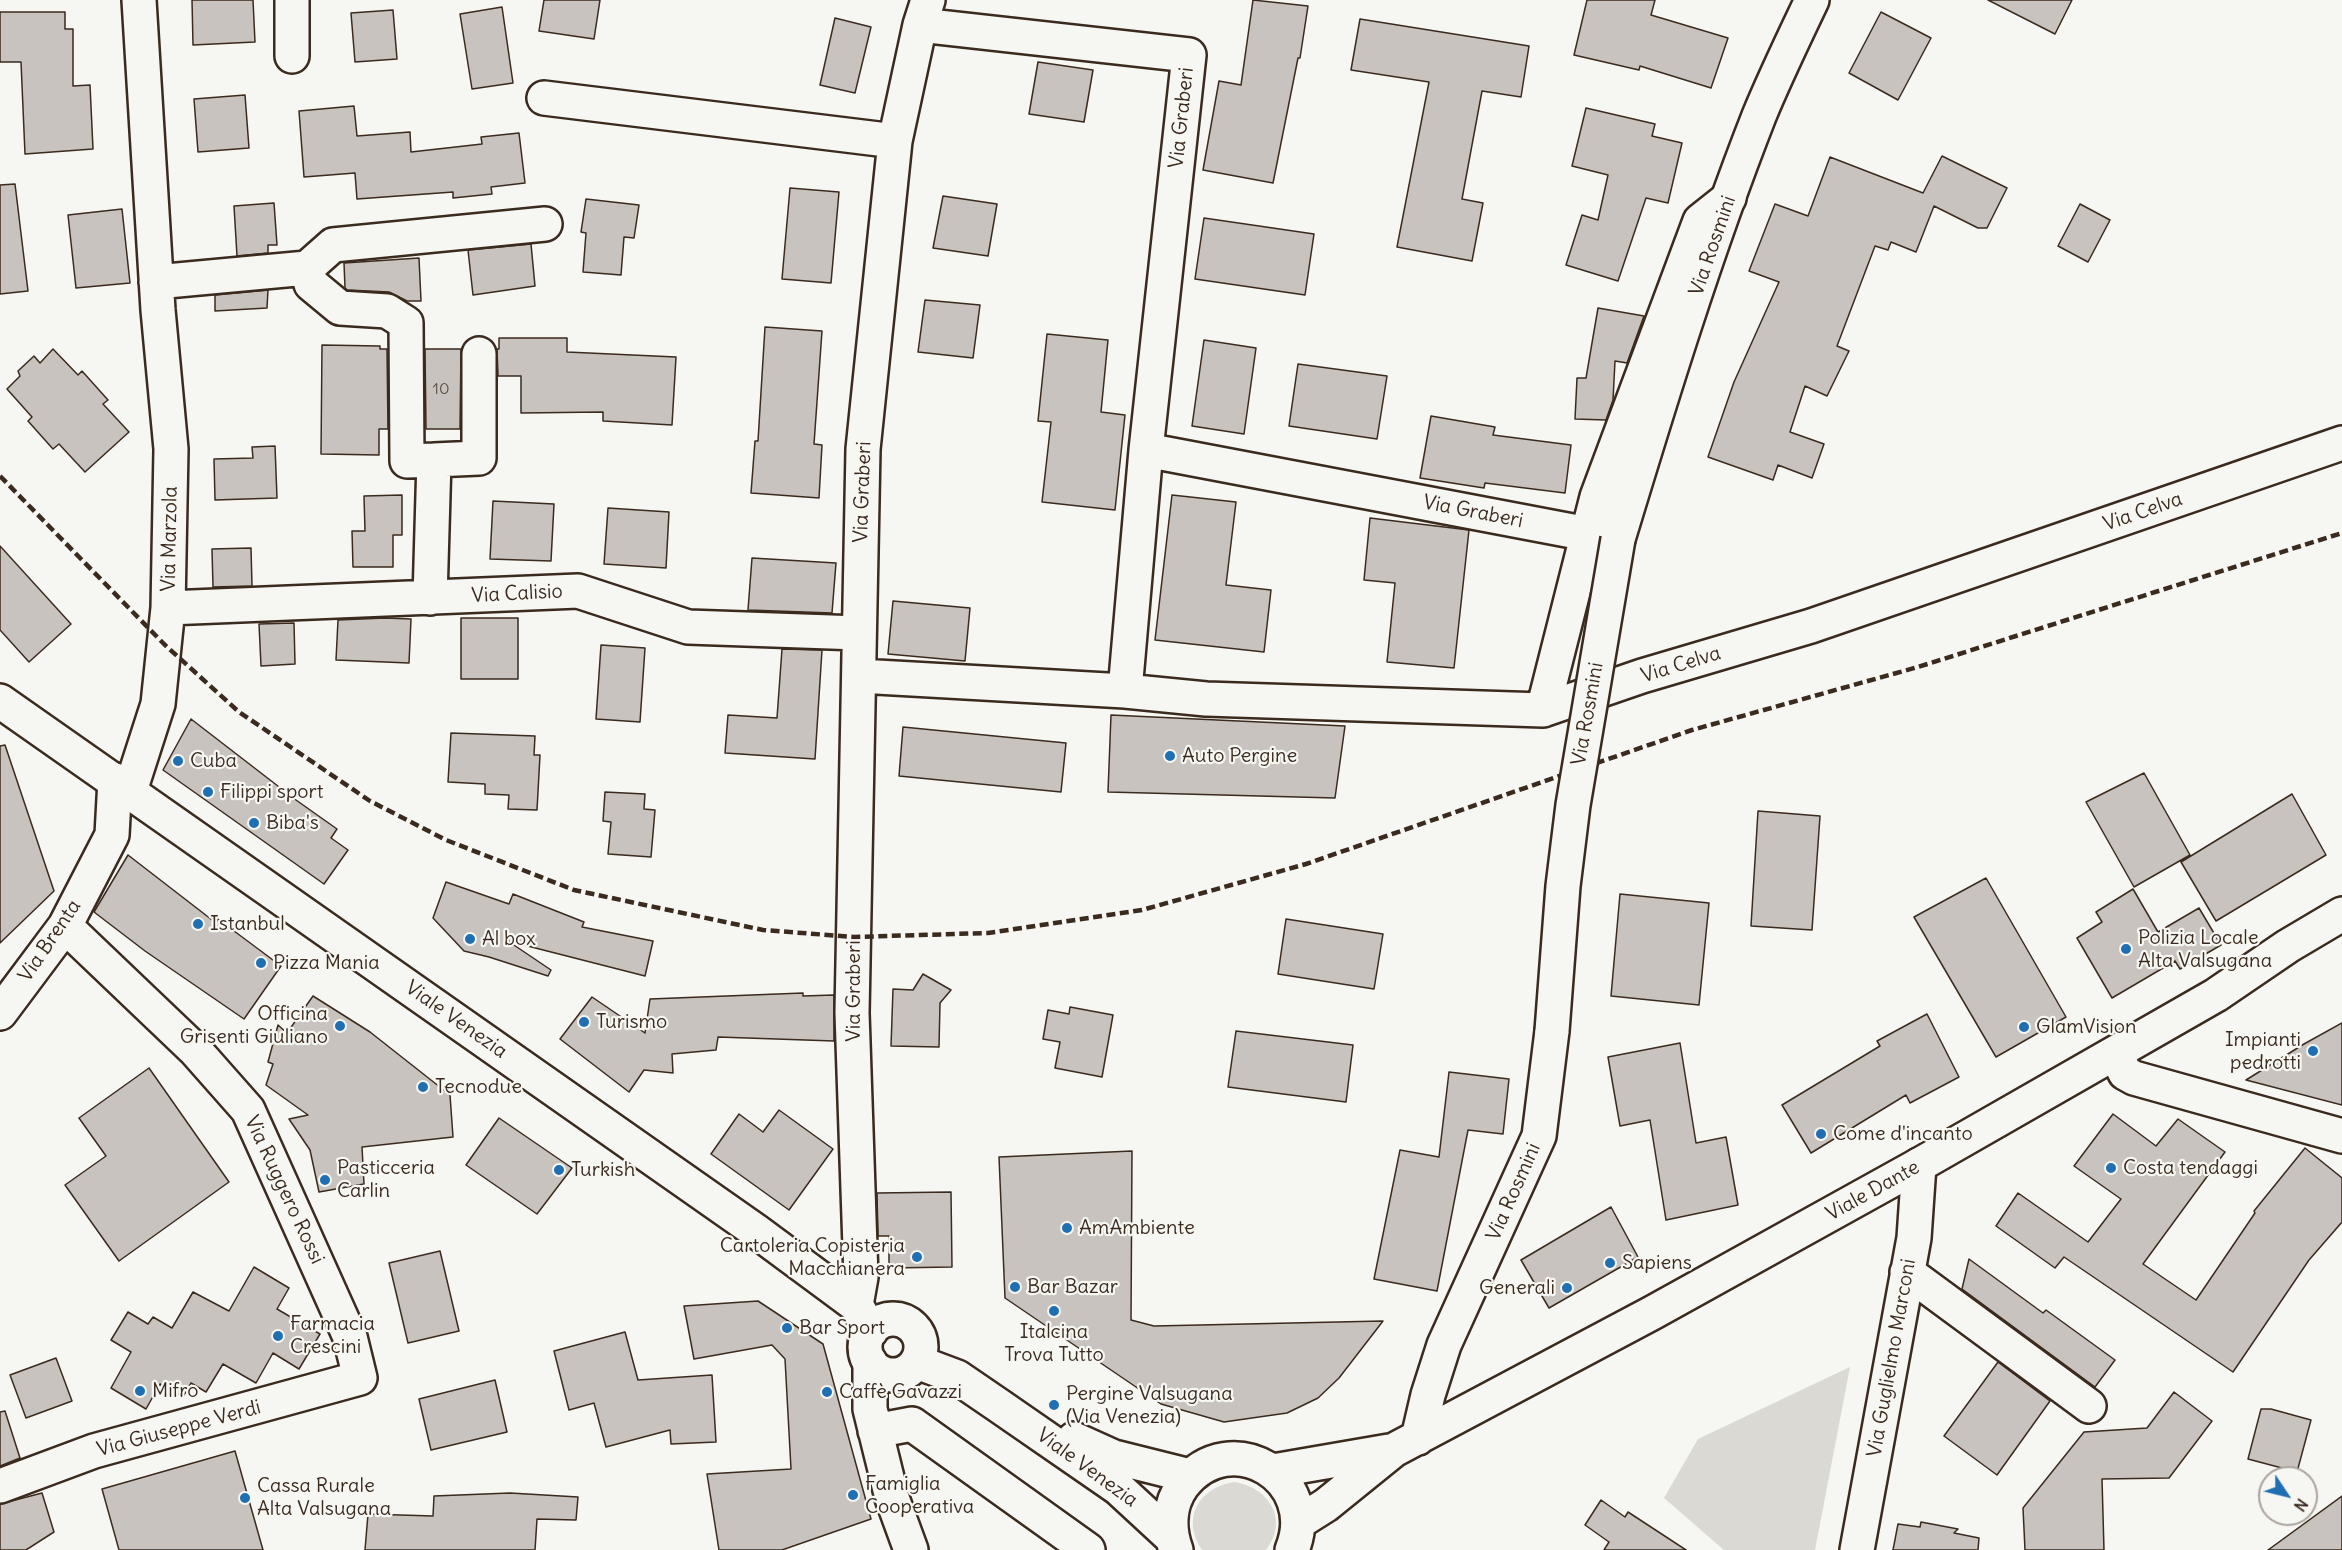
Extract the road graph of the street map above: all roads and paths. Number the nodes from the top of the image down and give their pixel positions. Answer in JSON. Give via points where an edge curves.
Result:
{"nodes":[{"id":1,"x":139,"y":0,"type":"edge"},
{"id":2,"x":292,"y":0,"type":"edge"},
{"id":3,"x":1812,"y":0,"type":"edge"},
{"id":4,"x":924,"y":12,"type":"edge"},
{"id":5,"x":291,"y":56,"type":"dead end"},
{"id":6,"x":544,"y":98,"type":"dead end"},
{"id":7,"x":895,"y":141,"type":"junction"},
{"id":8,"x":545,"y":224,"type":"dead end"},
{"id":9,"x":307,"y":268,"type":"junction"},
{"id":10,"x":156,"y":282,"type":"junction"},
{"id":11,"x":479,"y":354,"type":"dead end"},
{"id":12,"x":2342,"y":443,"type":"edge"},
{"id":13,"x":1146,"y":450,"type":"junction"},
{"id":14,"x":434,"y":460,"type":"junction"},
{"id":15,"x":1603,"y":536,"type":"junction"},
{"id":16,"x":430,"y":598,"type":"junction"},
{"id":17,"x":168,"y":608,"type":"junction"},
{"id":18,"x":859,"y":633,"type":"junction"},
{"id":19,"x":859,"y":676,"type":"junction"},
{"id":20,"x":1125,"y":691,"type":"junction"},
{"id":21,"x":0,"y":701,"type":"edge"},
{"id":22,"x":1543,"y":710,"type":"junction"},
{"id":23,"x":131,"y":792,"type":"junction"},
{"id":24,"x":2342,"y":915,"type":"edge"},
{"id":25,"x":65,"y":926,"type":"junction"},
{"id":26,"x":0,"y":1013,"type":"edge"},
{"id":27,"x":2116,"y":1053,"type":"junction"},
{"id":28,"x":2342,"y":1136,"type":"edge"},
{"id":29,"x":1919,"y":1165,"type":"junction"},
{"id":30,"x":1907,"y":1272,"type":"junction"},
{"id":31,"x":866,"y":1333,"type":"junction"},
{"id":32,"x":917,"y":1362,"type":"junction"},
{"id":33,"x":360,"y":1378,"type":"joint"},
{"id":34,"x":998,"y":1405,"type":"junction"},
{"id":35,"x":2090,"y":1406,"type":"dead end"},
{"id":36,"x":875,"y":1431,"type":"junction"},
{"id":37,"x":1406,"y":1444,"type":"junction"},
{"id":38,"x":1273,"y":1471,"type":"junction"},
{"id":39,"x":1190,"y":1476,"type":"junction"},
{"id":40,"x":0,"y":1486,"type":"edge"},
{"id":41,"x":1296,"y":1536,"type":"edge"},
{"id":42,"x":1174,"y":1543,"type":"edge"},
{"id":43,"x":911,"y":1550,"type":"edge"},
{"id":44,"x":1088,"y":1550,"type":"edge"},
{"id":45,"x":1857,"y":1550,"type":"edge"}],
"edges":[{"from":1,"to":10,"type":"street","name":"Via Marzola"},
{"from":2,"to":5,"type":"street"},
{"from":3,"to":15,"type":"street","name":"Via Rosmini","via":[[1760,115],[1666,381]]},
{"from":4,"to":7,"type":"street","name":"Via Graberi"},
{"from":4,"to":13,"type":"street","name":"Via Graberi","via":[[1189,55]]},
{"from":6,"to":7,"type":"street"},
{"from":7,"to":18,"type":"street","name":"Via Graberi","via":[[863,449]]},
{"from":8,"to":9,"type":"street","via":[[333,245]]},
{"from":9,"to":10,"type":"street"},
{"from":9,"to":14,"type":"street","via":[[311,284],[340,308],[387,311],[406,323],[407,461]]},
{"from":10,"to":17,"type":"street","name":"Via Marzola","via":[[171,449]]},
{"from":11,"to":14,"type":"street","via":[[479,459]]},
{"from":12,"to":22,"type":"street","name":"Via Celva","via":[[1810,626],[1641,676]]},
{"from":13,"to":15,"type":"street","name":"Via Graberi"},
{"from":13,"to":20,"type":"street","name":"Via Graberi"},
{"from":14,"to":16,"type":"street"},
{"from":15,"to":22,"type":"street"},
{"from":15,"to":37,"type":"street","name":"Via Rosmini","bridge":true,"via":[[1539,1136],[1444,1345]]},
{"from":16,"to":17,"type":"street","name":"Via Calisio"},
{"from":16,"to":18,"type":"street","name":"Via Calisio","via":[[578,591],[688,627]]},
{"from":17,"to":23,"type":"street","name":"Via Marzola","via":[[158,704]]},
{"from":18,"to":19,"type":"street","name":"Via Graberi"},
{"from":19,"to":20,"type":"street"},
{"from":19,"to":31,"type":"street","name":"Via Graberi","via":[[852,1013]]},
{"from":20,"to":22,"type":"street","via":[[1206,699]]},
{"from":21,"to":23,"type":"street","name":"Viale Venezia"},
{"from":23,"to":25,"type":"street","name":"Via Brenta"},
{"from":23,"to":31,"type":"street","name":"Viale Venezia","via":[[717,1204]]},
{"from":24,"to":27,"type":"street","name":"Viale Dante"},
{"from":25,"to":26,"type":"street","name":"Via Brenta"},
{"from":25,"to":33,"type":"street","name":"Via Ruggero Rossi","via":[[195,1050],[248,1110],[350,1337]]},
{"from":27,"to":28,"type":"street","via":[[2125,1073],[2134,1077]]},
{"from":27,"to":29,"type":"street","name":"Viale Dante"},
{"from":29,"to":30,"type":"street","name":"Via Guglielmo Marconi","via":[[1914,1238]]},
{"from":29,"to":37,"type":"street","name":"Viale Dante"},
{"from":30,"to":35,"type":"street"},
{"from":30,"to":45,"type":"street","name":"Via Guglielmo Marconi"},
{"from":31,"to":32,"type":"street","name":"Viale Venezia","via":[[884,1373],[903,1373]]},
{"from":31,"to":32,"type":"street","via":[[886,1320],[905,1321],[921,1343]]},
{"from":31,"to":36,"type":"street","name":"Via Graberi"},
{"from":32,"to":34,"type":"street","name":"Viale Venezia","via":[[957,1377]]},
{"from":33,"to":40,"type":"street","name":"Via Giuseppe Verdi","via":[[94,1451]]},
{"from":34,"to":39,"type":"street","name":"Viale Venezia","via":[[1114,1457]]},
{"from":34,"to":42,"type":"street","name":"Viale Venezia","via":[[1118,1488]]},
{"from":36,"to":43,"type":"street","name":"Via Graberi","via":[[892,1498]]},
{"from":36,"to":44,"type":"street","via":[[912,1424]]},
{"from":37,"to":38,"type":"street","name":"Viale Dante"},
{"from":37,"to":41,"type":"street","name":"Viale Dante","via":[[1326,1505]]},
{"from":38,"to":39,"type":"street","via":[[1253,1461],[1226,1459]]},
{"from":38,"to":41,"type":"street","via":[[1295,1500]]},
{"from":39,"to":42,"type":"street","via":[[1177,1493],[1170,1515]]}]}
